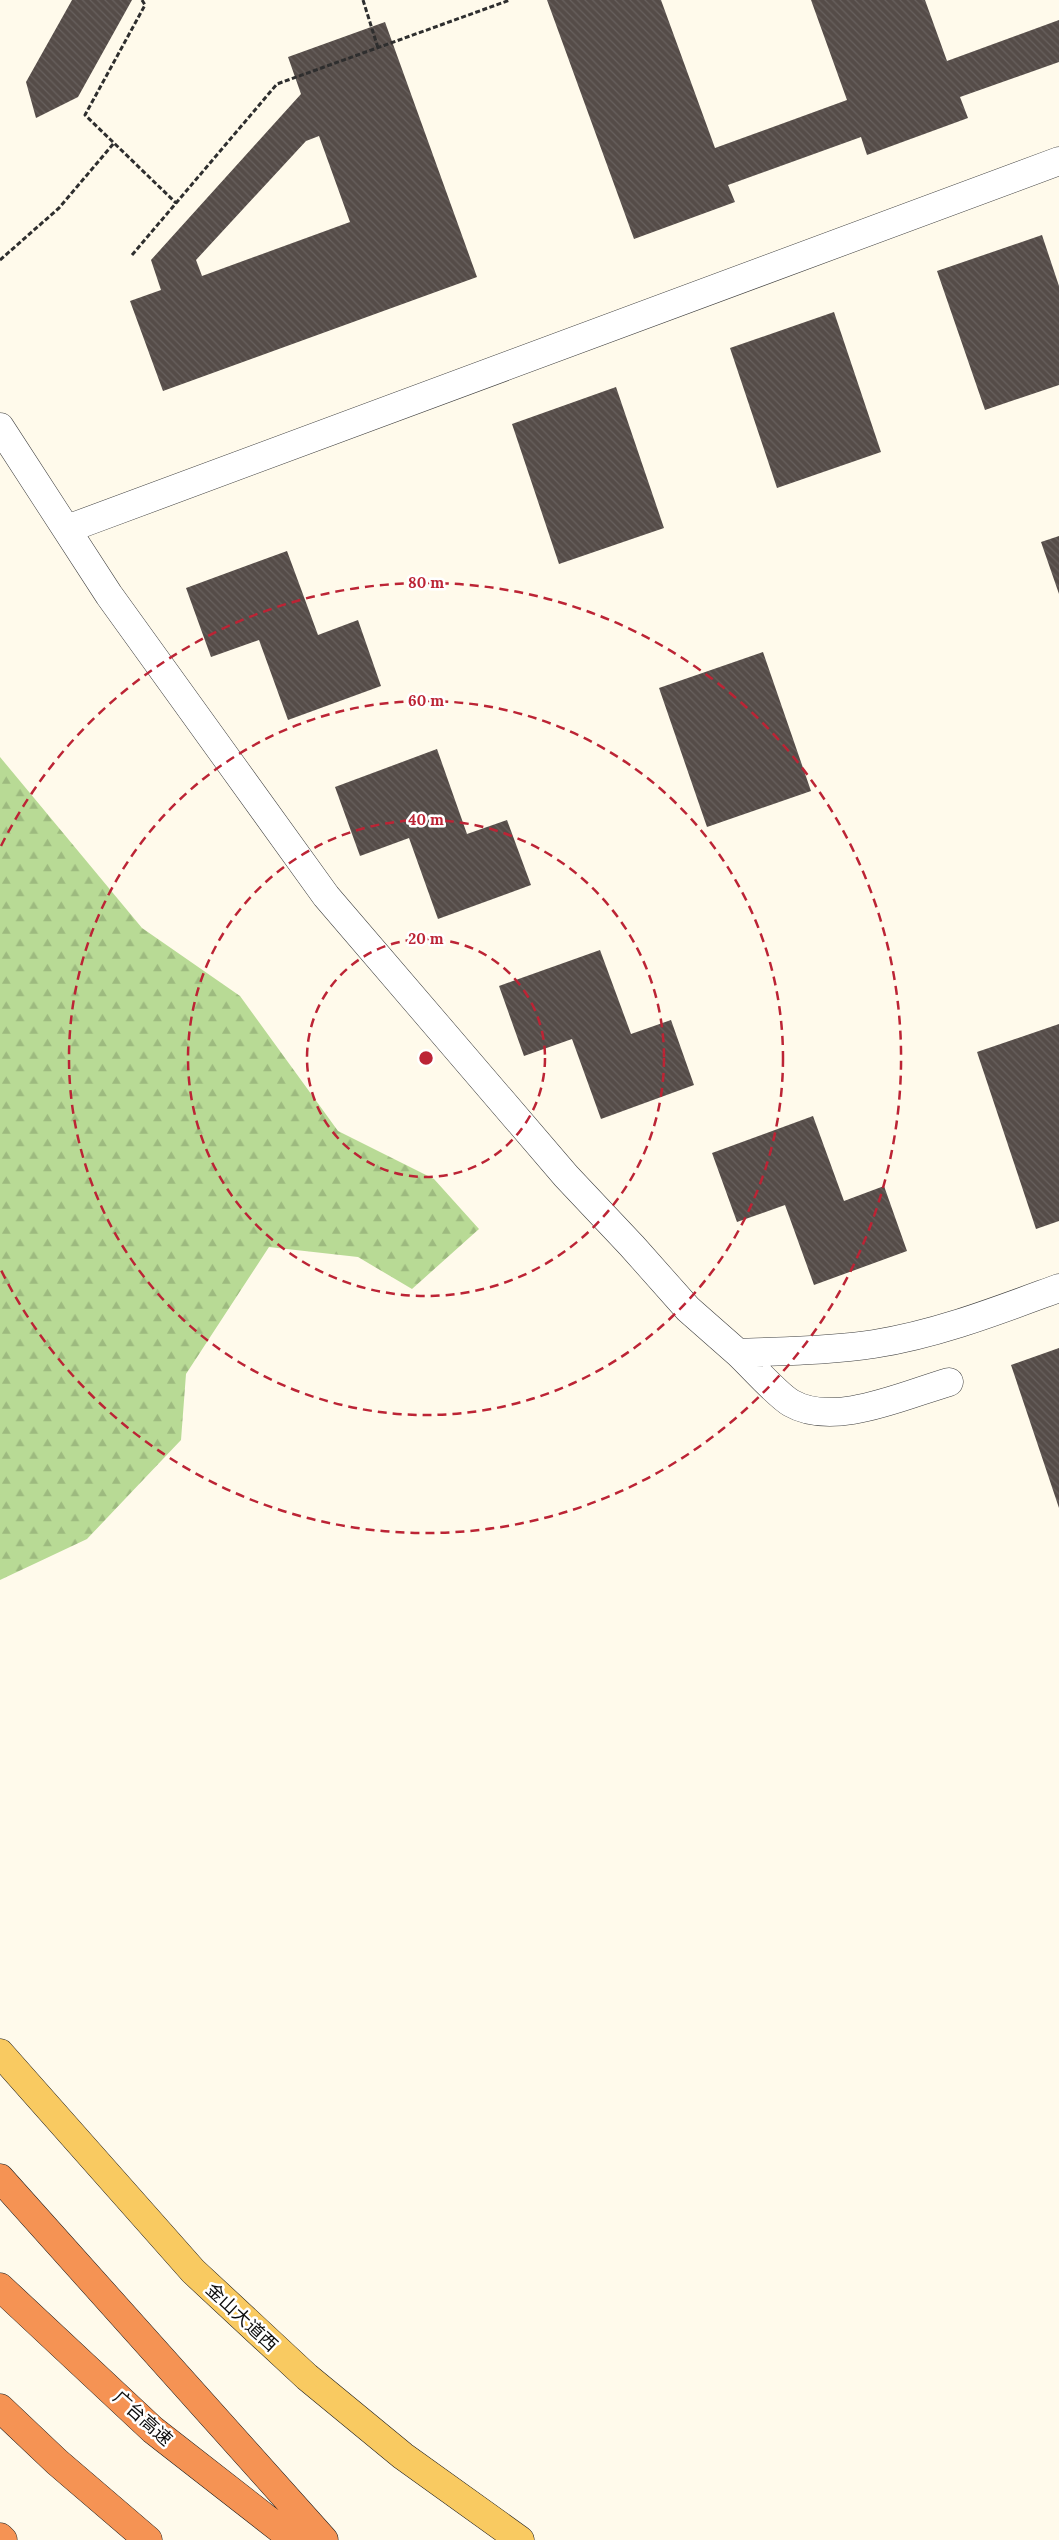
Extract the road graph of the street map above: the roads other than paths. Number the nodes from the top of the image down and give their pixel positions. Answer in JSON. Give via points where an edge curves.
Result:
{"nodes":[{"id":1,"x":1059,"y":162,"type":"edge"},
{"id":2,"x":0,"y":426,"type":"edge"},
{"id":3,"x":67,"y":529,"type":"junction"},
{"id":4,"x":1059,"y":1288,"type":"edge"},
{"id":5,"x":738,"y":1352,"type":"junction"},
{"id":6,"x":950,"y":1382,"type":"dead end"},
{"id":7,"x":0,"y":2053,"type":"edge"},
{"id":8,"x":0,"y":2178,"type":"edge"},
{"id":9,"x":0,"y":2287,"type":"edge"},
{"id":10,"x":0,"y":2408,"type":"edge"},
{"id":11,"x":0,"y":2537,"type":"edge"},
{"id":12,"x":3,"y":2540,"type":"edge"},
{"id":13,"x":148,"y":2540,"type":"edge"},
{"id":14,"x":294,"y":2540,"type":"edge"},
{"id":15,"x":324,"y":2540,"type":"edge"},
{"id":16,"x":520,"y":2540,"type":"edge"}],
"edges":[{"from":1,"to":3,"type":"street"},
{"from":2,"to":3,"type":"street"},
{"from":3,"to":5,"type":"street","via":[[109,594],[326,896],[566,1176],[688,1309]]},
{"from":4,"to":5,"type":"street","via":[[933,1331],[874,1344]]},
{"from":5,"to":6,"type":"street","via":[[790,1403],[818,1413],[849,1412]]},
{"from":7,"to":16,"type":"main road","name":"金山大道西","via":[[193,2271],[307,2377],[403,2456]]},
{"from":8,"to":15,"type":"highway"},
{"from":9,"to":14,"type":"highway","name":"广台高速","via":[[153,2430]]},
{"from":10,"to":13,"type":"highway"},
{"from":11,"to":12,"type":"highway"}]}
